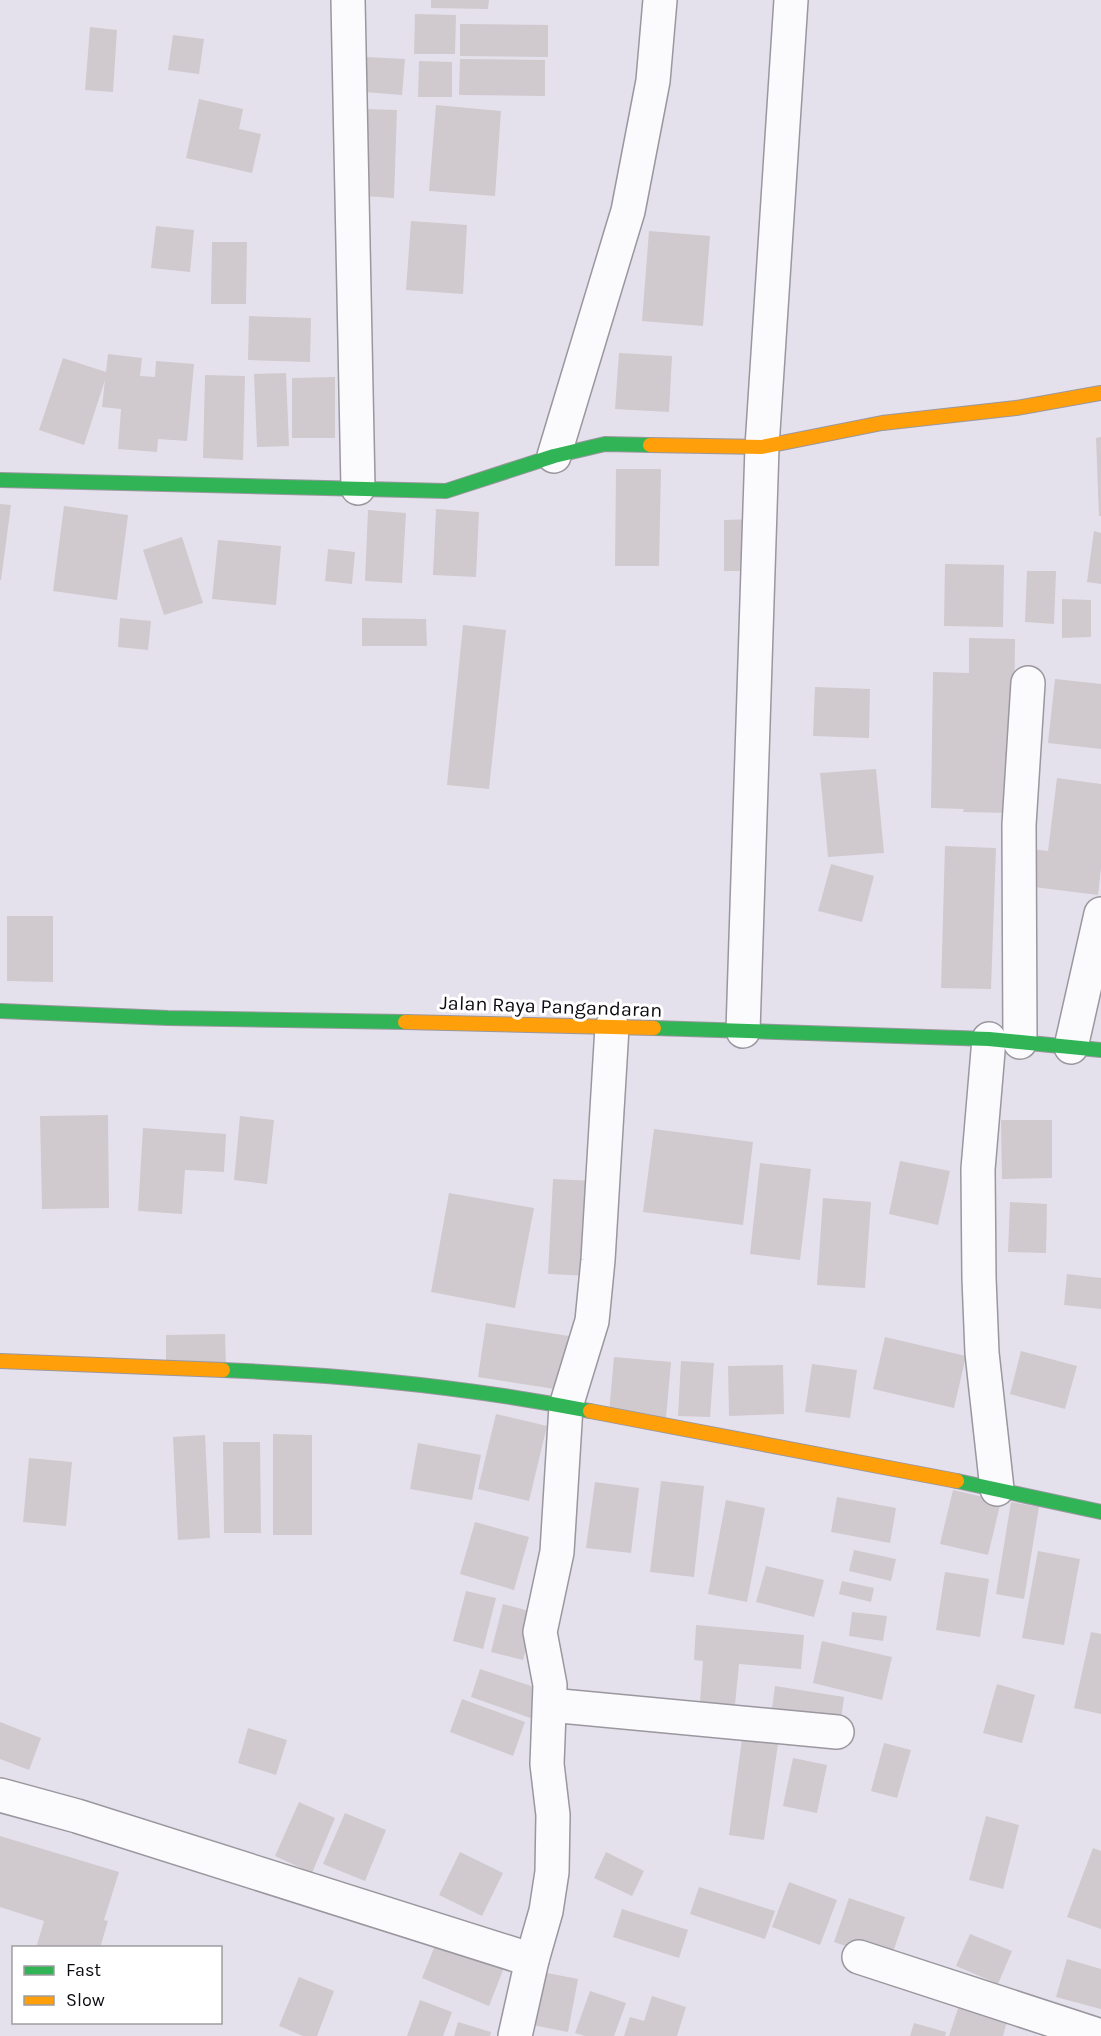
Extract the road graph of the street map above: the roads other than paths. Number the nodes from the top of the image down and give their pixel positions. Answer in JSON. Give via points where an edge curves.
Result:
{"nodes":[{"id":1,"x":348,"y":0,"type":"edge"},
{"id":2,"x":660,"y":0,"type":"edge"},
{"id":3,"x":791,"y":0,"type":"edge"},
{"id":4,"x":1101,"y":393,"type":"edge"},
{"id":5,"x":762,"y":447,"type":"junction"},
{"id":6,"x":554,"y":456,"type":"junction"},
{"id":7,"x":0,"y":480,"type":"edge"},
{"id":8,"x":358,"y":488,"type":"junction"},
{"id":9,"x":1028,"y":683,"type":"dead end"},
{"id":10,"x":1101,"y":914,"type":"edge"},
{"id":11,"x":0,"y":1011,"type":"edge"},
{"id":12,"x":612,"y":1027,"type":"junction"},
{"id":13,"x":743,"y":1031,"type":"junction"},
{"id":14,"x":1005,"y":1040,"type":"junction"},
{"id":15,"x":1086,"y":1049,"type":"edge"},
{"id":16,"x":0,"y":1361,"type":"edge"},
{"id":17,"x":566,"y":1406,"type":"junction"},
{"id":18,"x":998,"y":1489,"type":"junction"},
{"id":19,"x":1101,"y":1512,"type":"edge"},
{"id":20,"x":550,"y":1705,"type":"junction"},
{"id":21,"x":837,"y":1732,"type":"dead end"},
{"id":22,"x":0,"y":1796,"type":"edge"},
{"id":23,"x":860,"y":1957,"type":"dead end"},
{"id":24,"x":532,"y":1960,"type":"junction"},
{"id":25,"x":515,"y":2036,"type":"edge"},
{"id":26,"x":1101,"y":2036,"type":"edge"}],
"edges":[{"from":1,"to":8,"type":"street"},
{"from":2,"to":6,"type":"street","via":[[653,81],[628,211]]},
{"from":3,"to":5,"type":"street"},
{"from":4,"to":5,"type":"main road","via":[[1016,408],[882,423]]},
{"from":5,"to":6,"type":"main road","via":[[605,444]]},
{"from":5,"to":13,"type":"street"},
{"from":6,"to":8,"type":"main road","via":[[446,491]]},
{"from":7,"to":8,"type":"main road"},
{"from":9,"to":14,"type":"street"},
{"from":10,"to":15,"type":"street"},
{"from":11,"to":12,"type":"main road","name":"Jalan Raya Pangandaran"},
{"from":12,"to":13,"type":"main road","name":"Jalan Raya Pangandaran"},
{"from":12,"to":17,"type":"street","via":[[592,1321]]},
{"from":13,"to":14,"type":"main road","name":"Jalan Raya Pangandaran"},
{"from":14,"to":15,"type":"main road","name":"Jalan Raya Pangandaran"},
{"from":14,"to":18,"type":"street","via":[[978,1169],[982,1353]]},
{"from":16,"to":17,"type":"main road","via":[[307,1373],[394,1381]]},
{"from":17,"to":18,"type":"main road"},
{"from":17,"to":20,"type":"street","via":[[557,1552],[540,1632]]},
{"from":18,"to":19,"type":"main road"},
{"from":20,"to":21,"type":"street"},
{"from":20,"to":24,"type":"street","via":[[547,1764],[553,1815],[552,1872]]},
{"from":22,"to":24,"type":"street","via":[[77,1816]]},
{"from":23,"to":26,"type":"street"},
{"from":24,"to":25,"type":"street"}]}
